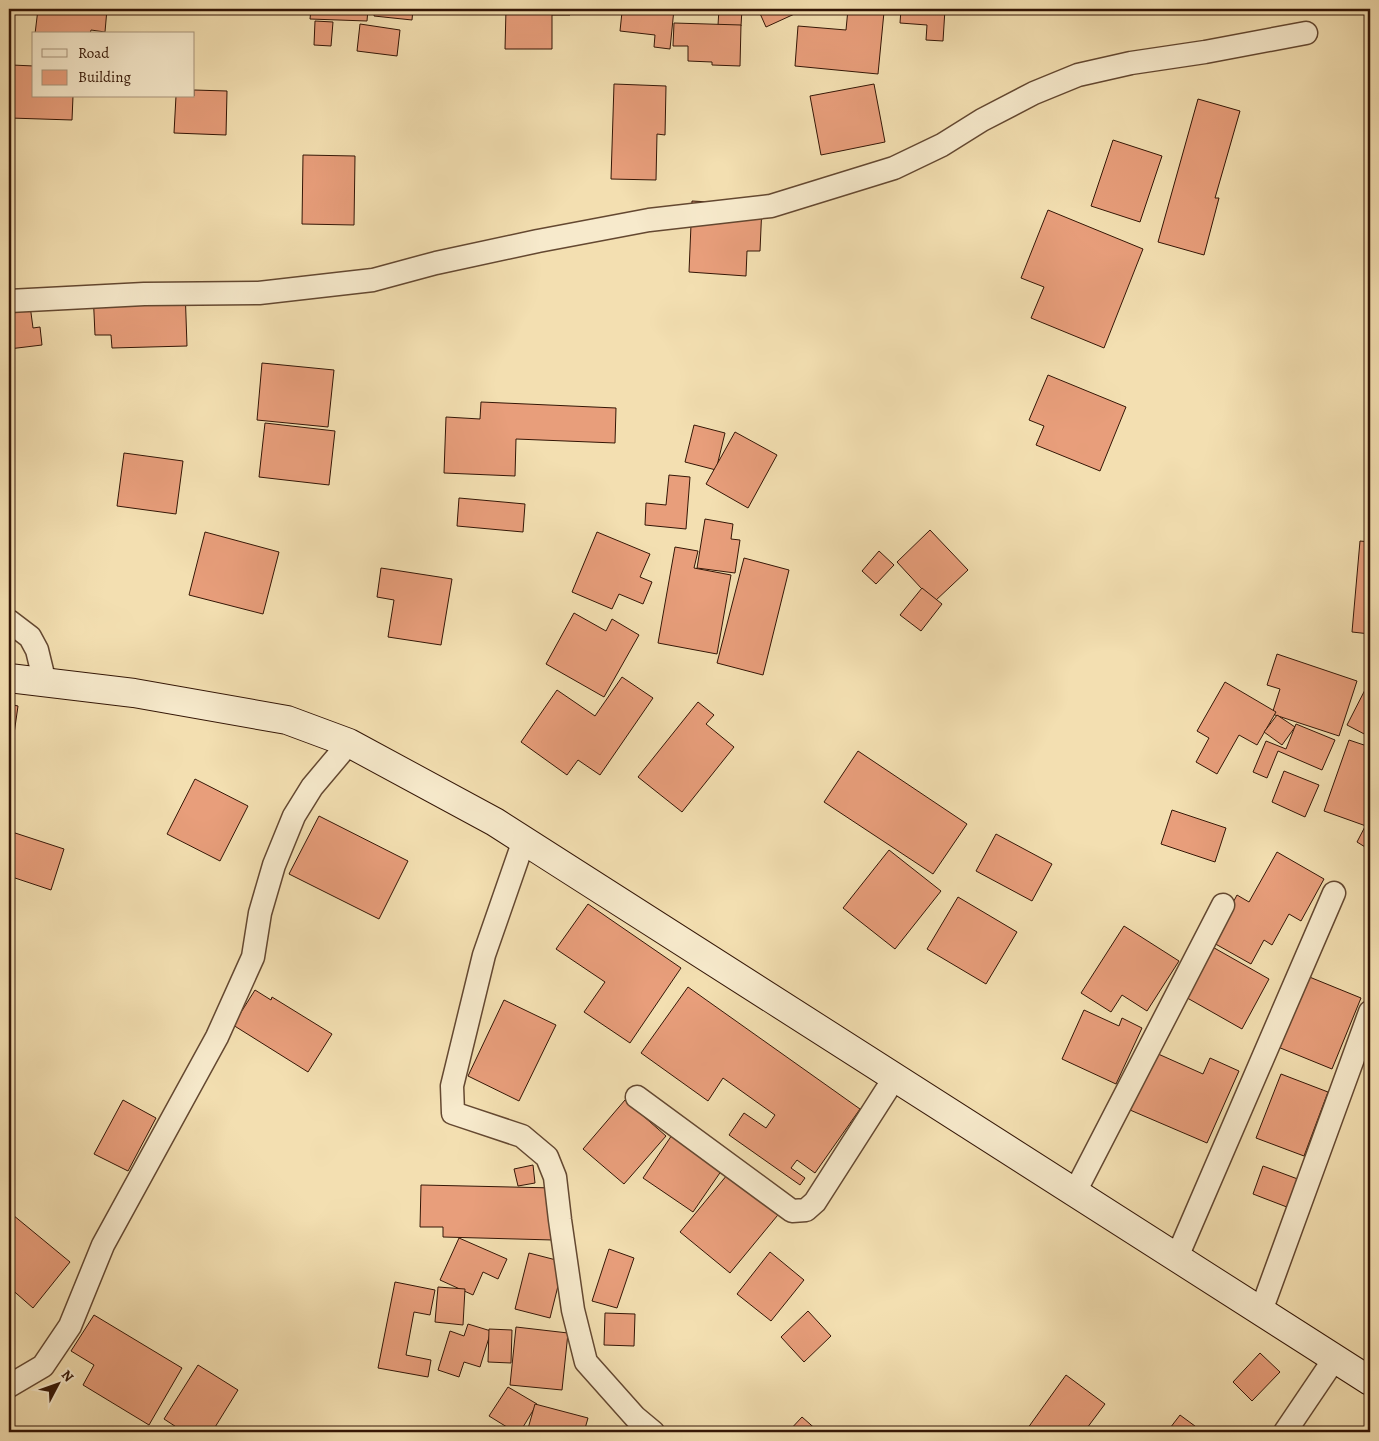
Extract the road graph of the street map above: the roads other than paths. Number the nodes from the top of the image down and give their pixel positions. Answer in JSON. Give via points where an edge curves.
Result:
{"nodes":[{"id":1,"x":1306,"y":33,"type":"dead end"},
{"id":2,"x":9,"y":301,"type":"edge"},
{"id":3,"x":9,"y":621,"type":"edge"},
{"id":4,"x":9,"y":678,"type":"edge"},
{"id":5,"x":45,"y":683,"type":"junction"},
{"id":6,"x":349,"y":743,"type":"junction"},
{"id":7,"x":524,"y":840,"type":"junction"},
{"id":8,"x":1334,"y":893,"type":"dead end"},
{"id":9,"x":1223,"y":905,"type":"dead end"},
{"id":10,"x":1370,"y":1012,"type":"edge"},
{"id":11,"x":895,"y":1077,"type":"junction"},
{"id":12,"x":637,"y":1097,"type":"dead end"},
{"id":13,"x":1075,"y":1192,"type":"junction"},
{"id":14,"x":1176,"y":1256,"type":"junction"},
{"id":15,"x":1261,"y":1310,"type":"junction"},
{"id":16,"x":1335,"y":1358,"type":"junction"},
{"id":17,"x":1370,"y":1381,"type":"edge"},
{"id":18,"x":9,"y":1386,"type":"edge"},
{"id":19,"x":652,"y":1432,"type":"edge"},
{"id":20,"x":1285,"y":1432,"type":"edge"}],
"edges":[{"from":1,"to":2,"type":"street","via":[[1078,75],[1034,93],[894,168],[771,206],[649,220],[436,263],[373,280],[259,293],[144,294]]},
{"from":3,"to":5,"type":"street","via":[[30,637],[37,650]]},
{"from":4,"to":5,"type":"main road"},
{"from":5,"to":6,"type":"main road","via":[[134,693],[287,720]]},
{"from":6,"to":7,"type":"main road"},
{"from":6,"to":18,"type":"street","via":[[312,787],[294,816],[274,865],[260,913],[253,957],[218,1036],[103,1245],[70,1326],[44,1366]]},
{"from":7,"to":11,"type":"main road"},
{"from":7,"to":19,"type":"street","via":[[484,955],[452,1086],[453,1113],[522,1136],[547,1157],[555,1177],[574,1310],[586,1362]]},
{"from":8,"to":14,"type":"street"},
{"from":9,"to":13,"type":"street"},
{"from":10,"to":15,"type":"street"},
{"from":11,"to":12,"type":"street","via":[[815,1202],[806,1210],[792,1211]]},
{"from":11,"to":13,"type":"main road"},
{"from":13,"to":14,"type":"main road"},
{"from":14,"to":15,"type":"main road"},
{"from":15,"to":16,"type":"main road"},
{"from":16,"to":17,"type":"main road"},
{"from":16,"to":20,"type":"street"}]}
